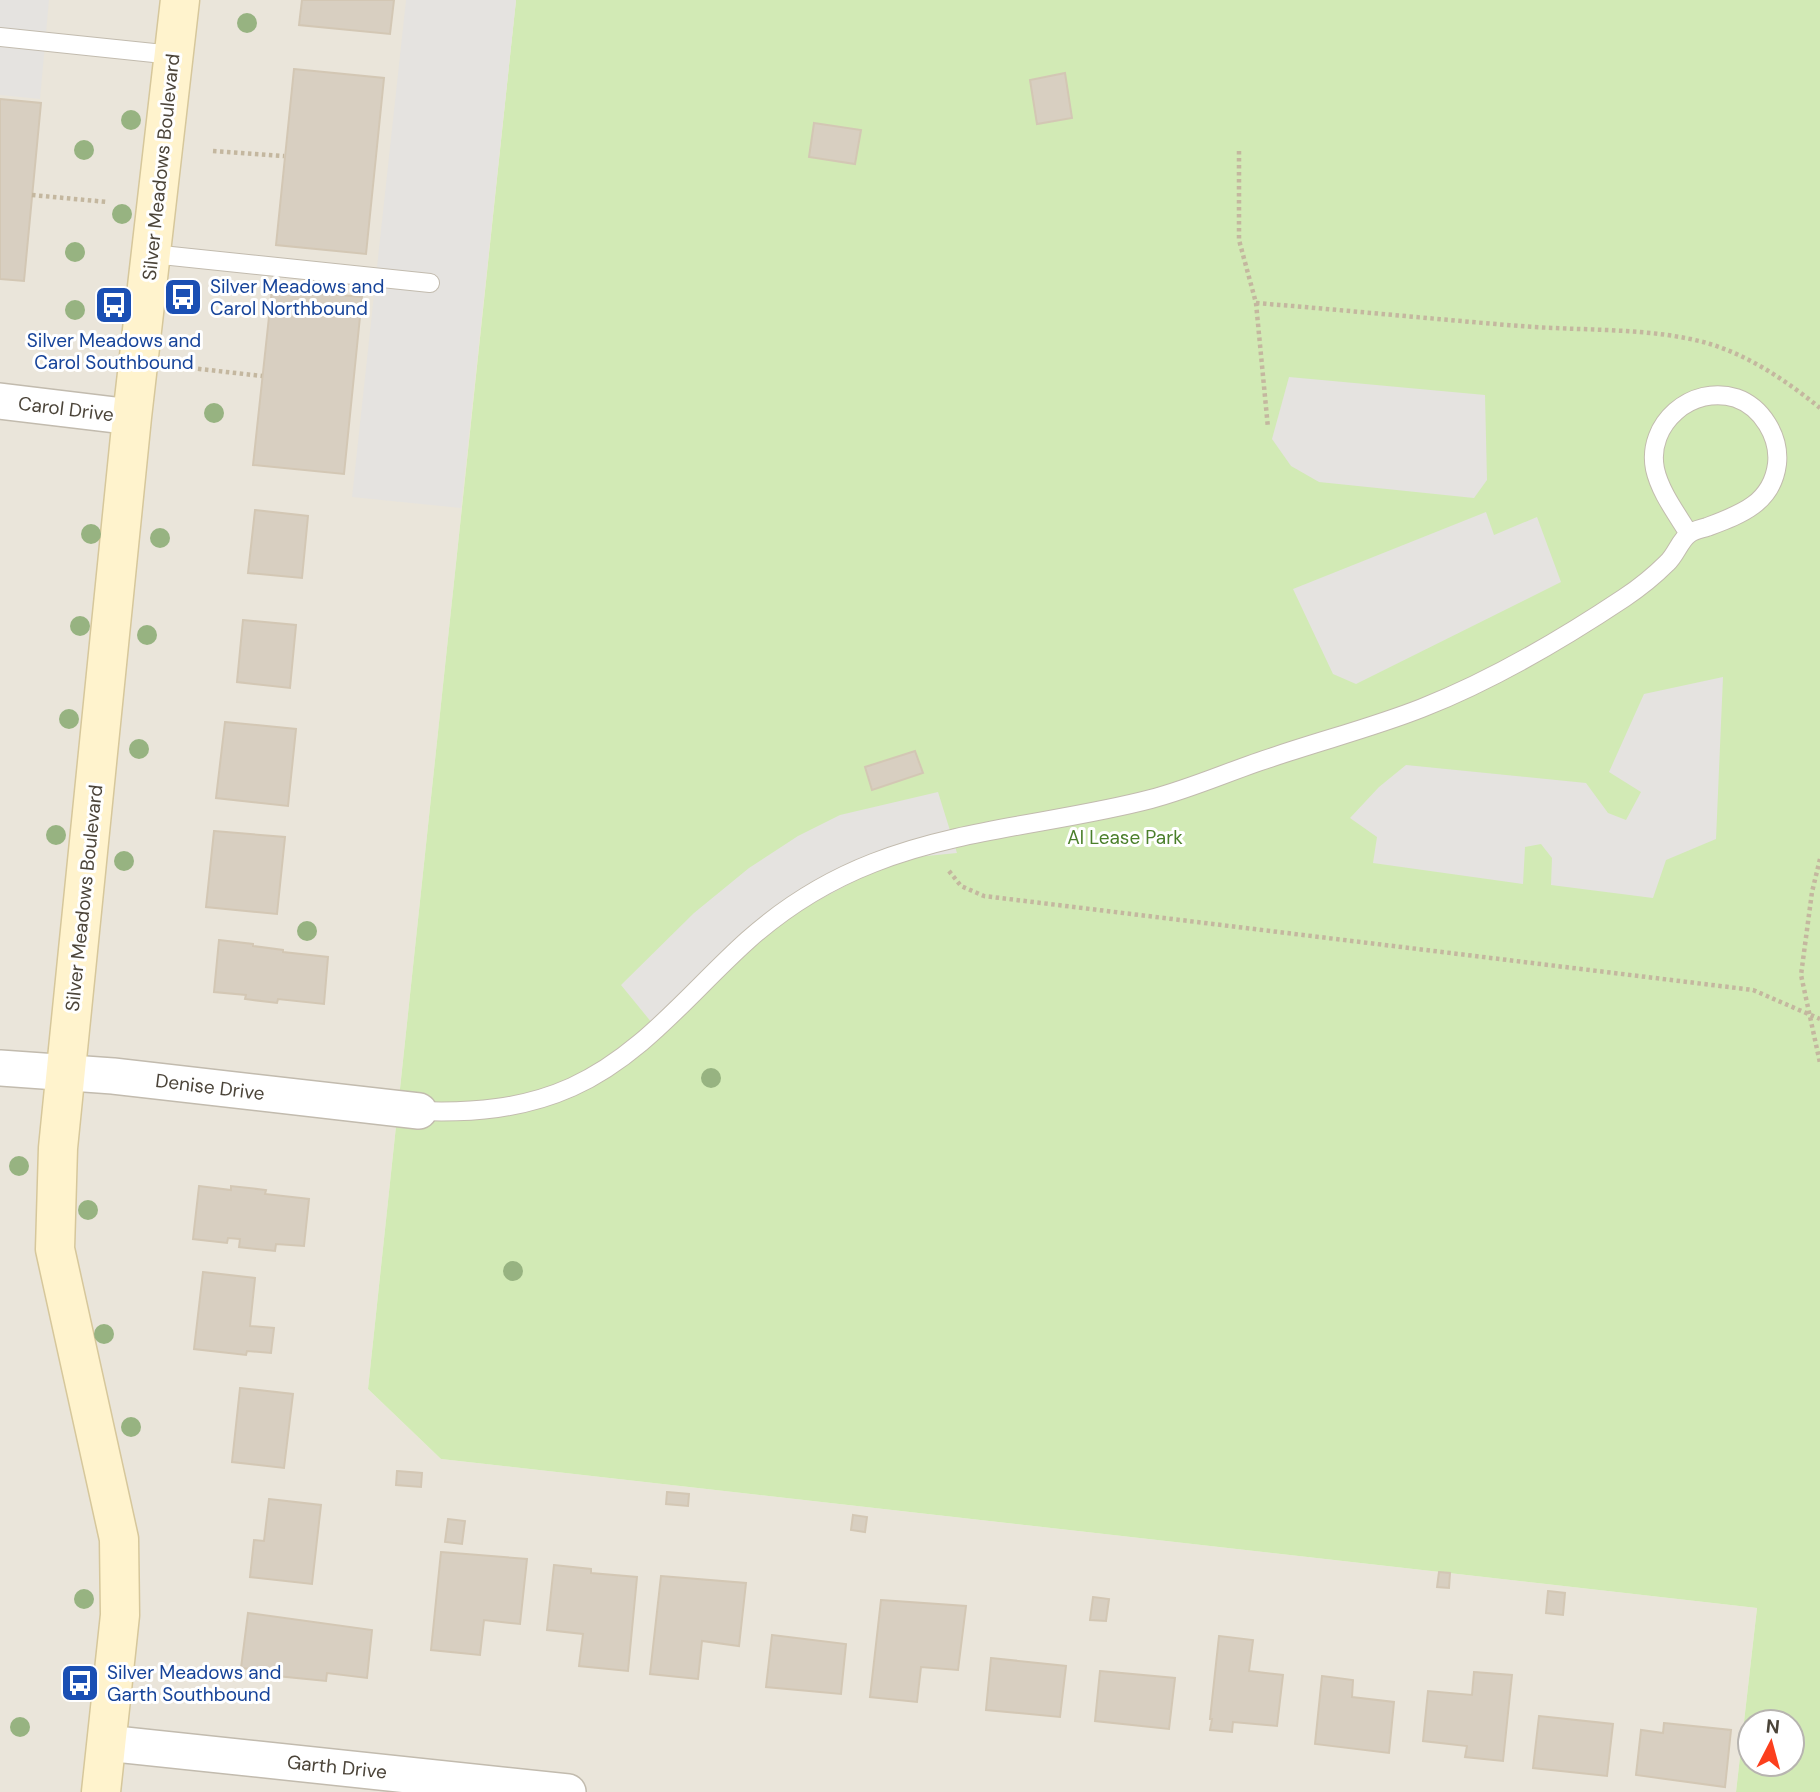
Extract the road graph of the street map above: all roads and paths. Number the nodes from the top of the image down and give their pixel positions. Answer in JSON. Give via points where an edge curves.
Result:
{"nodes":[{"id":1,"x":180,"y":0,"type":"edge"},
{"id":2,"x":0,"y":37,"type":"edge"},
{"id":3,"x":173,"y":55,"type":"junction"},
{"id":4,"x":213,"y":151,"type":"dead end"},
{"id":5,"x":1239,"y":151,"type":"dead end"},
{"id":6,"x":284,"y":156,"type":"dead end"},
{"id":7,"x":32,"y":195,"type":"dead end"},
{"id":8,"x":107,"y":202,"type":"dead end"},
{"id":9,"x":152,"y":254,"type":"junction"},
{"id":10,"x":430,"y":283,"type":"dead end"},
{"id":11,"x":1256,"y":303,"type":"junction"},
{"id":12,"x":191,"y":368,"type":"dead end"},
{"id":13,"x":262,"y":376,"type":"dead end"},
{"id":14,"x":0,"y":401,"type":"edge"},
{"id":15,"x":1820,"y":408,"type":"edge"},
{"id":16,"x":132,"y":416,"type":"junction"},
{"id":17,"x":1269,"y":428,"type":"dead end"},
{"id":18,"x":1689,"y":534,"type":"junction"},
{"id":19,"x":928,"y":846,"type":"junction"},
{"id":20,"x":1820,"y":859,"type":"edge"},
{"id":21,"x":1810,"y":1015,"type":"junction"},
{"id":22,"x":1820,"y":1019,"type":"edge"},
{"id":23,"x":1820,"y":1063,"type":"edge"},
{"id":24,"x":0,"y":1068,"type":"edge"},
{"id":25,"x":66,"y":1073,"type":"junction"},
{"id":26,"x":419,"y":1111,"type":"joint"},
{"id":27,"x":106,"y":1743,"type":"junction"},
{"id":28,"x":101,"y":1792,"type":"edge"},
{"id":29,"x":568,"y":1792,"type":"edge"}],
"edges":[{"from":1,"to":3,"type":"street","name":"Silver Meadows Boulevard"},
{"from":2,"to":3,"type":"lane"},
{"from":3,"to":9,"type":"street","name":"Silver Meadows Boulevard"},
{"from":4,"to":6,"type":"path"},
{"from":5,"to":11,"type":"path","via":[[1239,240]]},
{"from":7,"to":8,"type":"path"},
{"from":9,"to":10,"type":"lane"},
{"from":9,"to":16,"type":"street","name":"Silver Meadows Boulevard"},
{"from":11,"to":15,"type":"path","via":[[1681,337],[1752,363]]},
{"from":11,"to":17,"type":"path"},
{"from":12,"to":13,"type":"path"},
{"from":14,"to":16,"type":"street","name":"Carol Drive"},
{"from":16,"to":25,"type":"street","name":"Silver Meadows Boulevard"},
{"from":18,"to":18,"type":"lane","via":[[1754,507],[1774,478],[1778,458],[1770,428],[1751,406],[1735,398],[1713,395],[1692,400],[1658,432],[1654,466],[1659,484]]},
{"from":18,"to":19,"type":"lane","via":[[1670,561],[1628,595],[1509,667],[1423,708],[1156,798]]},
{"from":19,"to":21,"type":"path","via":[[961,886],[984,896],[1753,990]]},
{"from":19,"to":26,"type":"lane","via":[[876,861],[789,907],[750,938],[644,1041],[605,1070],[536,1101],[494,1110]]},
{"from":20,"to":21,"type":"path","via":[[1801,975]]},
{"from":21,"to":22,"type":"path"},
{"from":21,"to":23,"type":"path"},
{"from":24,"to":25,"type":"street","name":"Denise Drive"},
{"from":25,"to":26,"type":"street","name":"Denise Drive"},
{"from":25,"to":27,"type":"street","name":"Silver Meadows Boulevard","via":[[55,1249],[119,1539],[120,1615]]},
{"from":27,"to":28,"type":"street","name":"Silver Meadows Boulevard"},
{"from":27,"to":29,"type":"street","name":"Garth Drive"}]}
